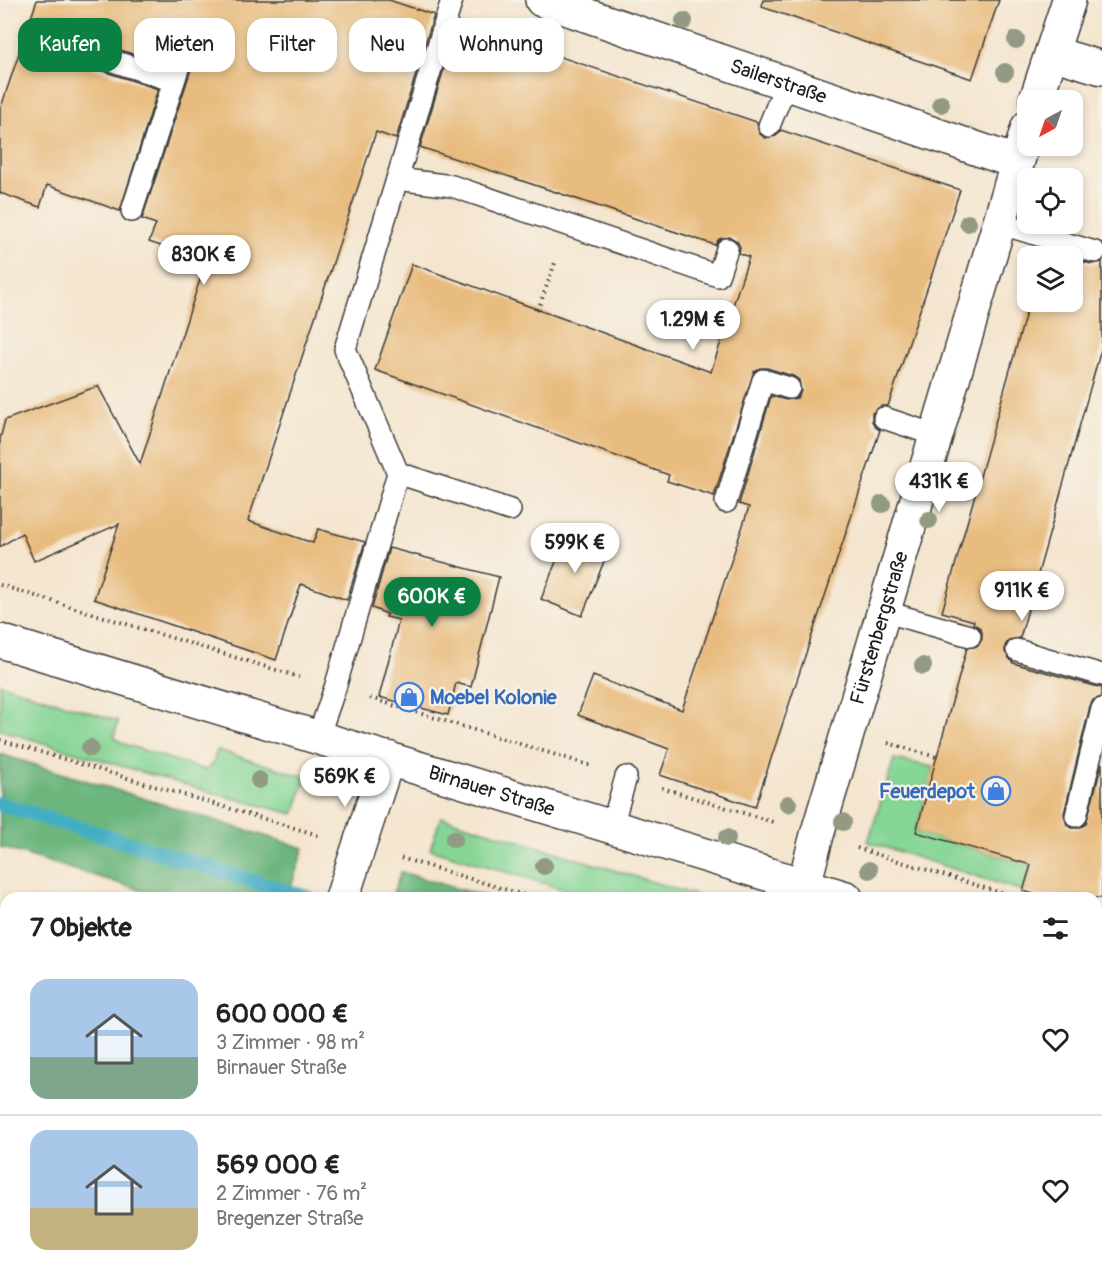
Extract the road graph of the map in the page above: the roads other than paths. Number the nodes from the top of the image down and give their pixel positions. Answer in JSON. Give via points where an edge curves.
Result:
{"nodes":[{"id":1,"x":452,"y":0,"type":"edge"},
{"id":2,"x":542,"y":0,"type":"edge"},
{"id":3,"x":1069,"y":0,"type":"edge"},
{"id":4,"x":1052,"y":53,"type":"junction"},
{"id":5,"x":122,"y":64,"type":"edge"},
{"id":6,"x":1102,"y":68,"type":"edge"},
{"id":7,"x":177,"y":72,"type":"edge"},
{"id":8,"x":174,"y":81,"type":"junction"},
{"id":9,"x":786,"y":84,"type":"junction"},
{"id":10,"x":1039,"y":90,"type":"edge"},
{"id":11,"x":769,"y":126,"type":"dead end"},
{"id":12,"x":1018,"y":156,"type":"edge"},
{"id":13,"x":1016,"y":162,"type":"junction"},
{"id":14,"x":396,"y":179,"type":"junction"},
{"id":15,"x":132,"y":211,"type":"dead end"},
{"id":16,"x":998,"y":223,"type":"junction"},
{"id":17,"x":727,"y":249,"type":"dead end"},
{"id":18,"x":1095,"y":252,"type":"dead end"},
{"id":19,"x":789,"y":388,"type":"dead end"},
{"id":20,"x":884,"y":418,"type":"dead end"},
{"id":21,"x":935,"y":435,"type":"junction"},
{"id":22,"x":398,"y":473,"type":"junction"},
{"id":23,"x":726,"y":501,"type":"dead end"},
{"id":24,"x":510,"y":510,"type":"dead end"},
{"id":25,"x":884,"y":611,"type":"junction"},
{"id":26,"x":970,"y":636,"type":"dead end"},
{"id":27,"x":0,"y":641,"type":"edge"},
{"id":28,"x":1017,"y":650,"type":"dead end"},
{"id":29,"x":1102,"y":675,"type":"edge"},
{"id":30,"x":1102,"y":709,"type":"edge"},
{"id":31,"x":318,"y":737,"type":"junction"},
{"id":32,"x":388,"y":758,"type":"junction"},
{"id":33,"x":626,"y":777,"type":"road end"},
{"id":34,"x":1076,"y":816,"type":"dead end"},
{"id":35,"x":612,"y":826,"type":"junction"},
{"id":36,"x":351,"y":873,"type":"edge"},
{"id":37,"x":804,"y":885,"type":"junction"},
{"id":38,"x":827,"y":892,"type":"edge"}],
"edges":[{"from":1,"to":14,"type":"lane"},
{"from":2,"to":9,"type":"street","name":"Sailerstraße"},
{"from":3,"to":4,"type":"street"},
{"from":4,"to":6,"type":"street"},
{"from":4,"to":10,"type":"street"},
{"from":5,"to":8,"type":"lane"},
{"from":7,"to":8,"type":"lane"},
{"from":8,"to":15,"type":"lane"},
{"from":9,"to":11,"type":"lane"},
{"from":9,"to":13,"type":"street","name":"Sailerstraße"},
{"from":12,"to":13,"type":"street","name":"Fürstenbergstraße"},
{"from":13,"to":16,"type":"street","name":"Fürstenbergstraße"},
{"from":14,"to":17,"type":"lane","via":[[452,186],[718,276]]},
{"from":14,"to":22,"type":"lane","via":[[345,349]]},
{"from":16,"to":18,"type":"lane"},
{"from":16,"to":21,"type":"street","name":"Fürstenbergstraße"},
{"from":19,"to":23,"type":"lane","via":[[763,380]]},
{"from":20,"to":21,"type":"lane"},
{"from":21,"to":25,"type":"street","name":"Fürstenbergstraße"},
{"from":22,"to":24,"type":"lane"},
{"from":22,"to":31,"type":"lane"},
{"from":25,"to":26,"type":"lane"},
{"from":25,"to":37,"type":"street","name":"Fürstenbergstraße"},
{"from":27,"to":31,"type":"street","name":"Birnauer Straße"},
{"from":28,"to":29,"type":"lane"},
{"from":30,"to":34,"type":"lane"},
{"from":31,"to":32,"type":"street","name":"Birnauer Straße"},
{"from":32,"to":35,"type":"street","name":"Birnauer Straße"},
{"from":32,"to":36,"type":"street"},
{"from":33,"to":35,"type":"lane"},
{"from":35,"to":37,"type":"street","name":"Birnauer Straße"},
{"from":37,"to":38,"type":"street","name":"Birnauer Straße"}]}
